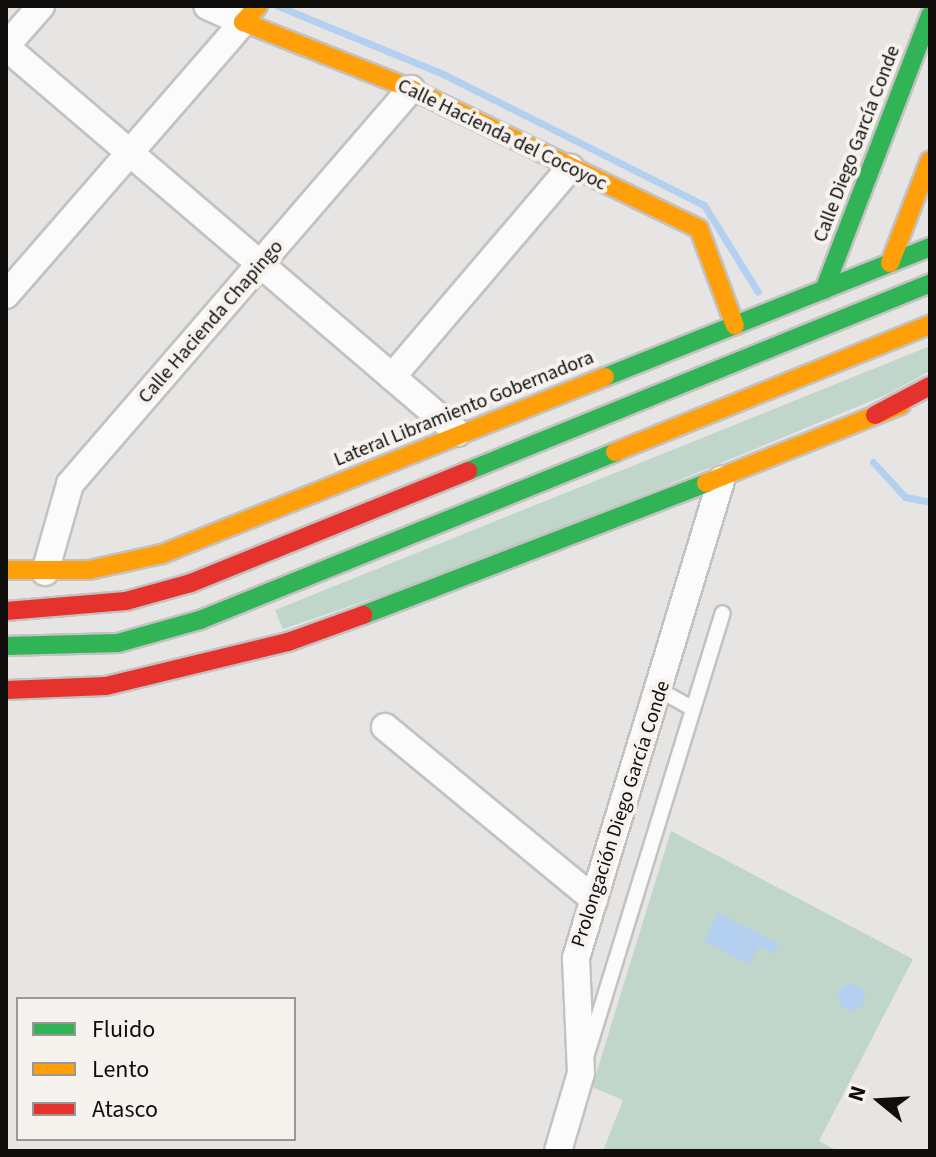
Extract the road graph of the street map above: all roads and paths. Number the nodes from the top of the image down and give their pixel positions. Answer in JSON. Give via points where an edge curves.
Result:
{"nodes":[{"id":1,"x":41,"y":6,"type":"edge"},
{"id":2,"x":207,"y":6,"type":"edge"},
{"id":3,"x":252,"y":12,"type":"edge"},
{"id":4,"x":930,"y":15,"type":"edge"},
{"id":5,"x":6,"y":47,"type":"edge"},
{"id":6,"x":411,"y":89,"type":"junction"},
{"id":7,"x":129,"y":153,"type":"junction"},
{"id":8,"x":930,"y":160,"type":"edge"},
{"id":9,"x":570,"y":168,"type":"junction"},
{"id":10,"x":930,"y":247,"type":"edge"},
{"id":11,"x":890,"y":263,"type":"junction"},
{"id":12,"x":261,"y":265,"type":"junction"},
{"id":13,"x":930,"y":283,"type":"edge"},
{"id":14,"x":824,"y":290,"type":"junction"},
{"id":15,"x":6,"y":295,"type":"edge"},
{"id":16,"x":930,"y":325,"type":"edge"},
{"id":17,"x":735,"y":326,"type":"junction"},
{"id":18,"x":392,"y":377,"type":"junction"},
{"id":19,"x":930,"y":386,"type":"edge"},
{"id":20,"x":930,"y":395,"type":"edge"},
{"id":21,"x":875,"y":415,"type":"junction"},
{"id":22,"x":458,"y":433,"type":"junction"},
{"id":23,"x":721,"y":480,"type":"junction"},
{"id":24,"x":6,"y":570,"type":"edge"},
{"id":25,"x":45,"y":572,"type":"junction"},
{"id":26,"x":6,"y":611,"type":"edge"},
{"id":27,"x":723,"y":613,"type":"dead end"},
{"id":28,"x":6,"y":646,"type":"edge"},
{"id":29,"x":6,"y":690,"type":"edge"},
{"id":30,"x":661,"y":691,"type":"junction"},
{"id":31,"x":692,"y":708,"type":"junction"},
{"id":32,"x":385,"y":727,"type":"dead end"},
{"id":33,"x":594,"y":899,"type":"junction"},
{"id":34,"x":581,"y":1073,"type":"junction"},
{"id":35,"x":558,"y":1151,"type":"edge"}],
"edges":[{"from":1,"to":5,"type":"street"},
{"from":2,"to":3,"type":"street","name":"Calle Hacienda del Cocoyoc"},
{"from":3,"to":6,"type":"main road","name":"Calle Hacienda del Cocoyoc"},
{"from":3,"to":7,"type":"street"},
{"from":4,"to":14,"type":"main road","name":"Calle Diego García Conde"},
{"from":5,"to":7,"type":"street"},
{"from":6,"to":9,"type":"main road","name":"Calle Hacienda del Cocoyoc"},
{"from":6,"to":12,"type":"street","name":"Calle Hacienda Chapingo"},
{"from":7,"to":12,"type":"street"},
{"from":7,"to":15,"type":"street"},
{"from":8,"to":11,"type":"main road"},
{"from":9,"to":17,"type":"main road","name":"Calle Hacienda del Cocoyoc","via":[[699,229]]},
{"from":9,"to":18,"type":"street"},
{"from":10,"to":11,"type":"main road","name":"Lateral Libramiento Gobernadora"},
{"from":11,"to":14,"type":"main road","name":"Lateral Libramiento Gobernadora"},
{"from":12,"to":18,"type":"street"},
{"from":12,"to":25,"type":"street","name":"Calle Hacienda Chapingo","via":[[70,484]]},
{"from":13,"to":26,"type":"main road","via":[[191,583],[126,601]]},
{"from":14,"to":17,"type":"main road","name":"Lateral Libramiento Gobernadora"},
{"from":16,"to":28,"type":"main road","via":[[200,620],[118,643]]},
{"from":17,"to":22,"type":"main road","name":"Lateral Libramiento Gobernadora"},
{"from":18,"to":22,"type":"street"},
{"from":19,"to":21,"type":"main road"},
{"from":20,"to":21,"type":"main road"},
{"from":21,"to":23,"type":"main road"},
{"from":22,"to":25,"type":"main road","name":"Lateral Libramiento Gobernadora","via":[[162,554]]},
{"from":23,"to":29,"type":"main road","via":[[493,569],[232,658],[106,686]]},
{"from":23,"to":30,"type":"street","name":"Prolongación Diego García Conde"},
{"from":24,"to":25,"type":"main road","name":"Lateral Libramiento Gobernadora"},
{"from":27,"to":31,"type":"lane"},
{"from":30,"to":31,"type":"lane"},
{"from":30,"to":33,"type":"street","name":"Prolongación Diego García Conde"},
{"from":31,"to":34,"type":"lane"},
{"from":32,"to":33,"type":"street"},
{"from":33,"to":34,"type":"street","name":"Prolongación Diego García Conde","via":[[576,958]]},
{"from":34,"to":35,"type":"street","name":"Prolongación Diego García Conde"}]}
